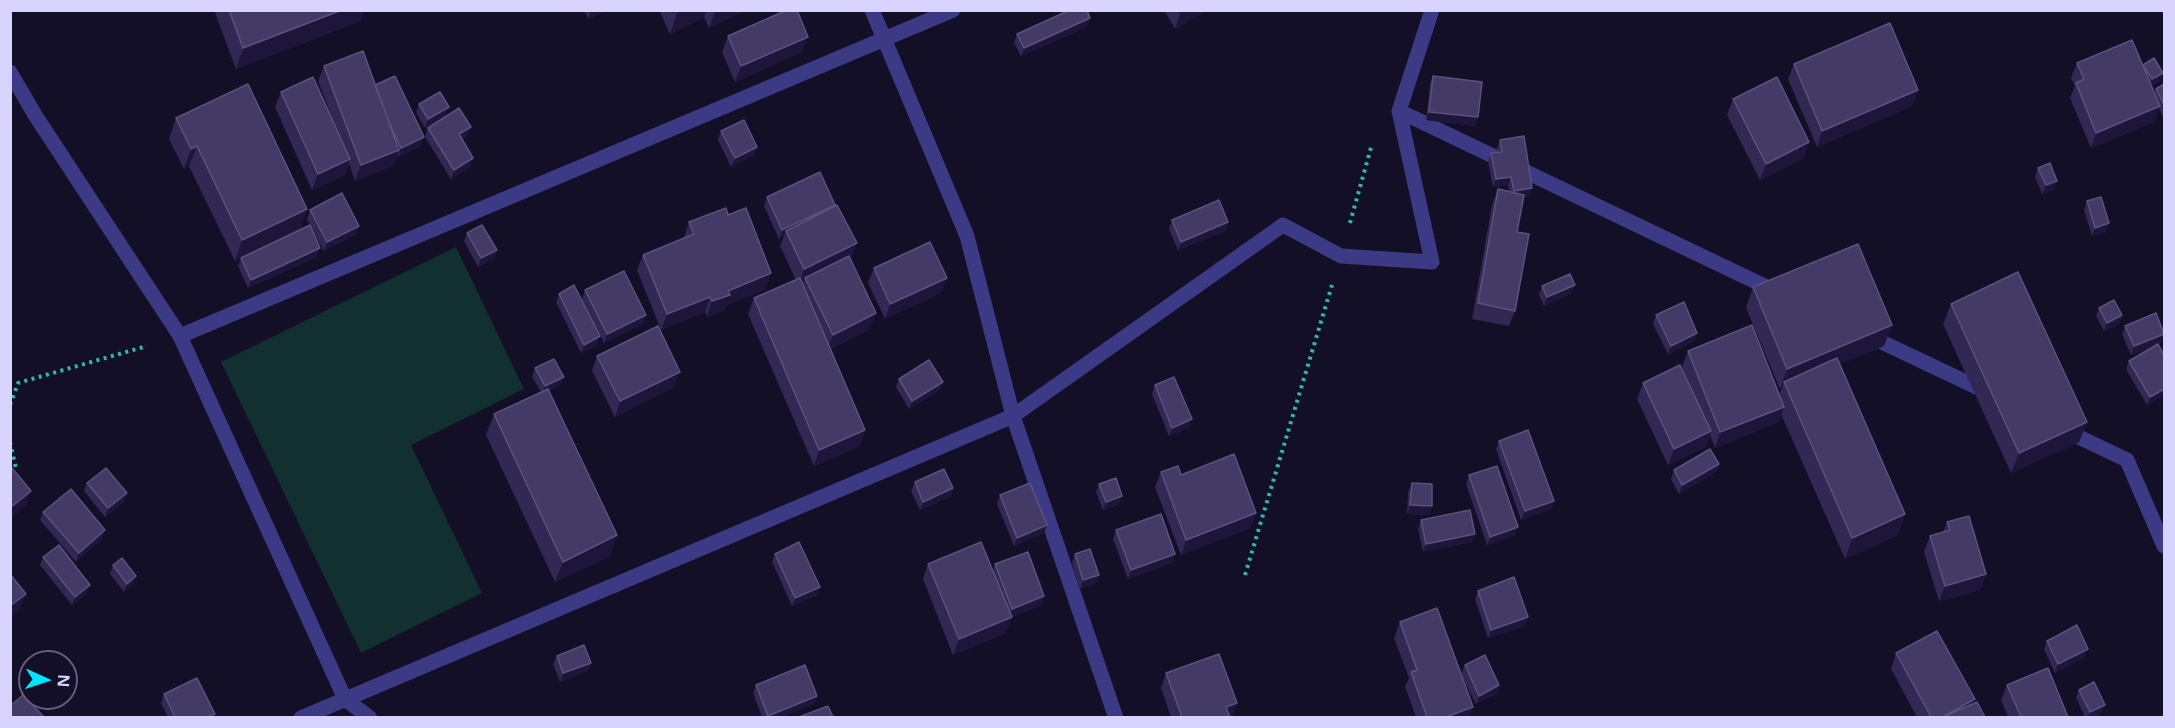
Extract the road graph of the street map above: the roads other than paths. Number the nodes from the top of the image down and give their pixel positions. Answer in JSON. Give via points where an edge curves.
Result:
{"nodes":[{"id":1,"x":872,"y":10,"type":"edge"},
{"id":2,"x":953,"y":10,"type":"edge"},
{"id":3,"x":1432,"y":10,"type":"edge"},
{"id":4,"x":885,"y":40,"type":"junction"},
{"id":5,"x":10,"y":72,"type":"edge"},
{"id":6,"x":1399,"y":111,"type":"junction"},
{"id":7,"x":1795,"y":301,"type":"edge"},
{"id":8,"x":1848,"y":326,"type":"edge"},
{"id":9,"x":180,"y":336,"type":"junction"},
{"id":10,"x":1998,"y":398,"type":"edge"},
{"id":11,"x":1013,"y":416,"type":"junction"},
{"id":12,"x":2052,"y":424,"type":"edge"},
{"id":13,"x":2164,"y":546,"type":"edge"},
{"id":14,"x":345,"y":699,"type":"junction"},
{"id":15,"x":301,"y":717,"type":"edge"},
{"id":16,"x":370,"y":717,"type":"edge"},
{"id":17,"x":1116,"y":717,"type":"edge"}],
"edges":[{"from":1,"to":4,"type":"street"},
{"from":2,"to":4,"type":"street"},
{"from":3,"to":6,"type":"street"},
{"from":4,"to":9,"type":"street"},
{"from":4,"to":11,"type":"street","via":[[967,236]]},
{"from":5,"to":9,"type":"street"},
{"from":6,"to":7,"type":"street"},
{"from":6,"to":11,"type":"street","via":[[1432,262],[1341,256],[1283,225]]},
{"from":8,"to":10,"type":"street"},
{"from":9,"to":14,"type":"street"},
{"from":11,"to":14,"type":"street"},
{"from":11,"to":17,"type":"street"},
{"from":12,"to":13,"type":"street","via":[[2127,460]]},
{"from":14,"to":15,"type":"street"},
{"from":14,"to":16,"type":"street"}]}
